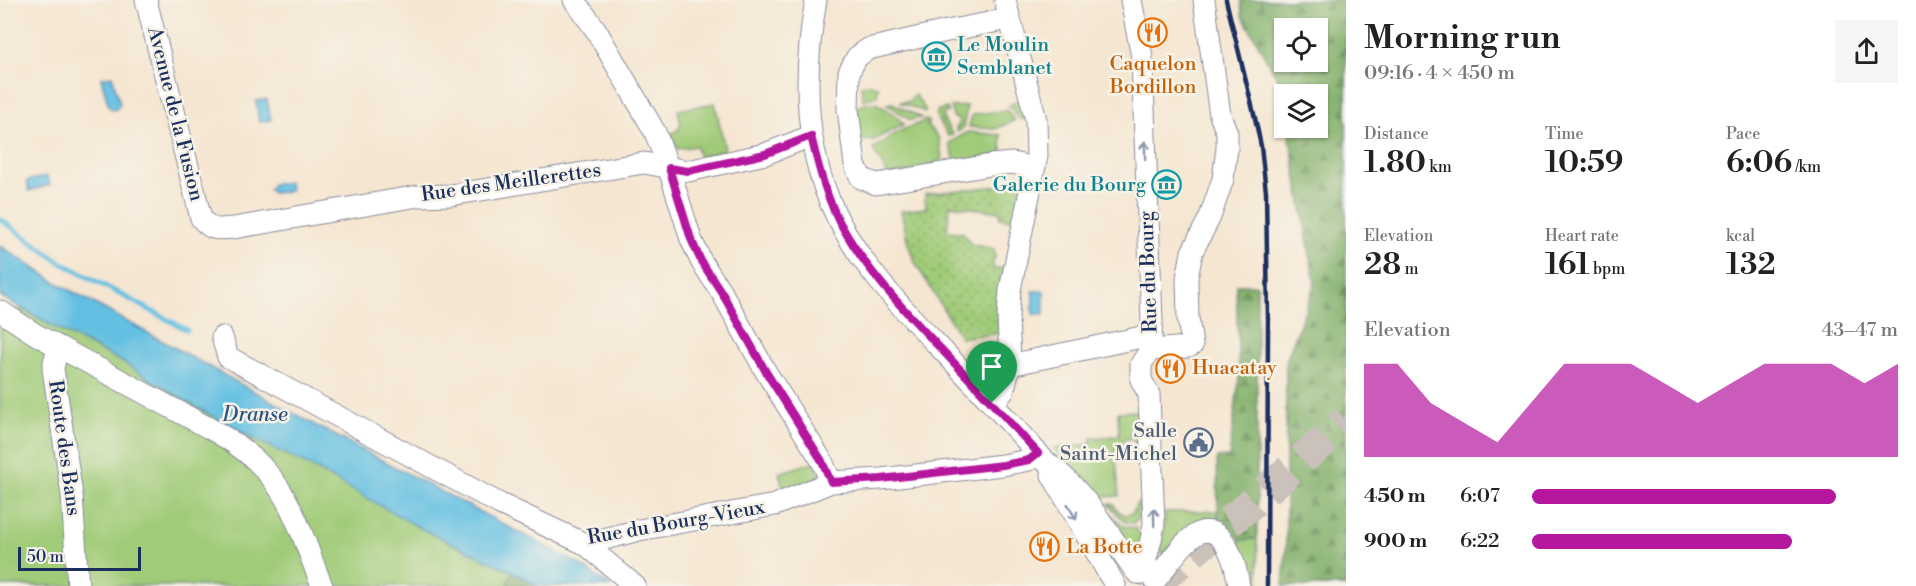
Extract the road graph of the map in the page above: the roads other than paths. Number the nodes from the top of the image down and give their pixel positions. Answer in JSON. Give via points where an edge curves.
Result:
{"nodes":[{"id":1,"x":146,"y":0,"type":"edge"},
{"id":2,"x":574,"y":0,"type":"edge"},
{"id":3,"x":816,"y":0,"type":"edge"},
{"id":4,"x":1131,"y":0,"type":"edge"},
{"id":5,"x":1204,"y":0,"type":"edge"},
{"id":6,"x":1007,"y":10,"type":"edge"},
{"id":7,"x":811,"y":136,"type":"junction"},
{"id":8,"x":669,"y":168,"type":"junction"},
{"id":9,"x":1034,"y":168,"type":"junction"},
{"id":10,"x":207,"y":226,"type":"joint"},
{"id":11,"x":0,"y":311,"type":"edge"},
{"id":12,"x":222,"y":337,"type":"dead end"},
{"id":13,"x":1150,"y":343,"type":"junction"},
{"id":14,"x":61,"y":348,"type":"junction"},
{"id":15,"x":1010,"y":365,"type":"junction"},
{"id":16,"x":992,"y":403,"type":"junction"},
{"id":17,"x":1042,"y":457,"type":"junction"},
{"id":18,"x":831,"y":482,"type":"junction"},
{"id":19,"x":585,"y":544,"type":"junction"},
{"id":20,"x":1149,"y":578,"type":"edge"},
{"id":21,"x":1115,"y":585,"type":"edge"},
{"id":22,"x":78,"y":586,"type":"edge"},
{"id":23,"x":322,"y":586,"type":"edge"},
{"id":24,"x":635,"y":586,"type":"edge"},
{"id":25,"x":1239,"y":586,"type":"edge"}],
"edges":[{"from":1,"to":10,"type":"street","name":"Avenue de la Fusion","via":[[201,218]]},
{"from":2,"to":8,"type":"street","via":[[647,116]]},
{"from":3,"to":7,"type":"street","via":[[809,55]]},
{"from":13,"to":4,"type":"street","name":"Rue du Bourg","one_way":true,"via":[[1142,57]]},
{"from":5,"to":13,"type":"street","via":[[1220,115],[1227,133],[1226,164],[1210,217],[1192,252],[1187,278],[1191,345]]},
{"from":6,"to":9,"type":"street","via":[[1036,120]]},
{"from":6,"to":9,"type":"street","via":[[947,31],[868,49],[856,57],[848,78],[851,139],[858,175],[876,184],[998,164]]},
{"from":7,"to":8,"type":"street","name":"Rue des Meillerettes","via":[[765,154],[688,171]]},
{"from":7,"to":16,"type":"street","via":[[829,200],[854,246],[891,296]]},
{"from":8,"to":10,"type":"street","name":"Rue des Meillerettes","via":[[644,163],[234,228],[214,230]]},
{"from":8,"to":18,"type":"street","via":[[701,261]]},
{"from":9,"to":15,"type":"street","via":[[1010,290]]},
{"from":11,"to":14,"type":"street"},
{"from":12,"to":19,"type":"street","name":"Rue du Bourg-Vieux","via":[[228,357],[500,504]]},
{"from":13,"to":15,"type":"street"},
{"from":20,"to":13,"type":"street","name":"Rue du Bourg","one_way":true,"via":[[1145,559],[1154,524],[1149,394],[1141,380],[1141,364]]},
{"from":14,"to":22,"type":"street","name":"Route des Bans","via":[[53,369],[72,495]]},
{"from":14,"to":23,"type":"street","via":[[218,433],[258,462],[283,494]]},
{"from":15,"to":16,"type":"street","via":[[1003,392]]},
{"from":16,"to":17,"type":"street"},
{"from":17,"to":18,"type":"street","name":"Rue du Bourg-Vieux","via":[[1003,465]]},
{"from":17,"to":20,"type":"street","via":[[1070,482]]},
{"from":17,"to":21,"type":"street","one_way":true},
{"from":18,"to":19,"type":"street","name":"Rue du Bourg-Vieux","via":[[775,505]]},
{"from":19,"to":24,"type":"street"},
{"from":20,"to":21,"type":"street","via":[[1126,575]]},
{"from":20,"to":25,"type":"street","via":[[1188,541],[1206,532],[1217,536],[1229,550]]}]}
